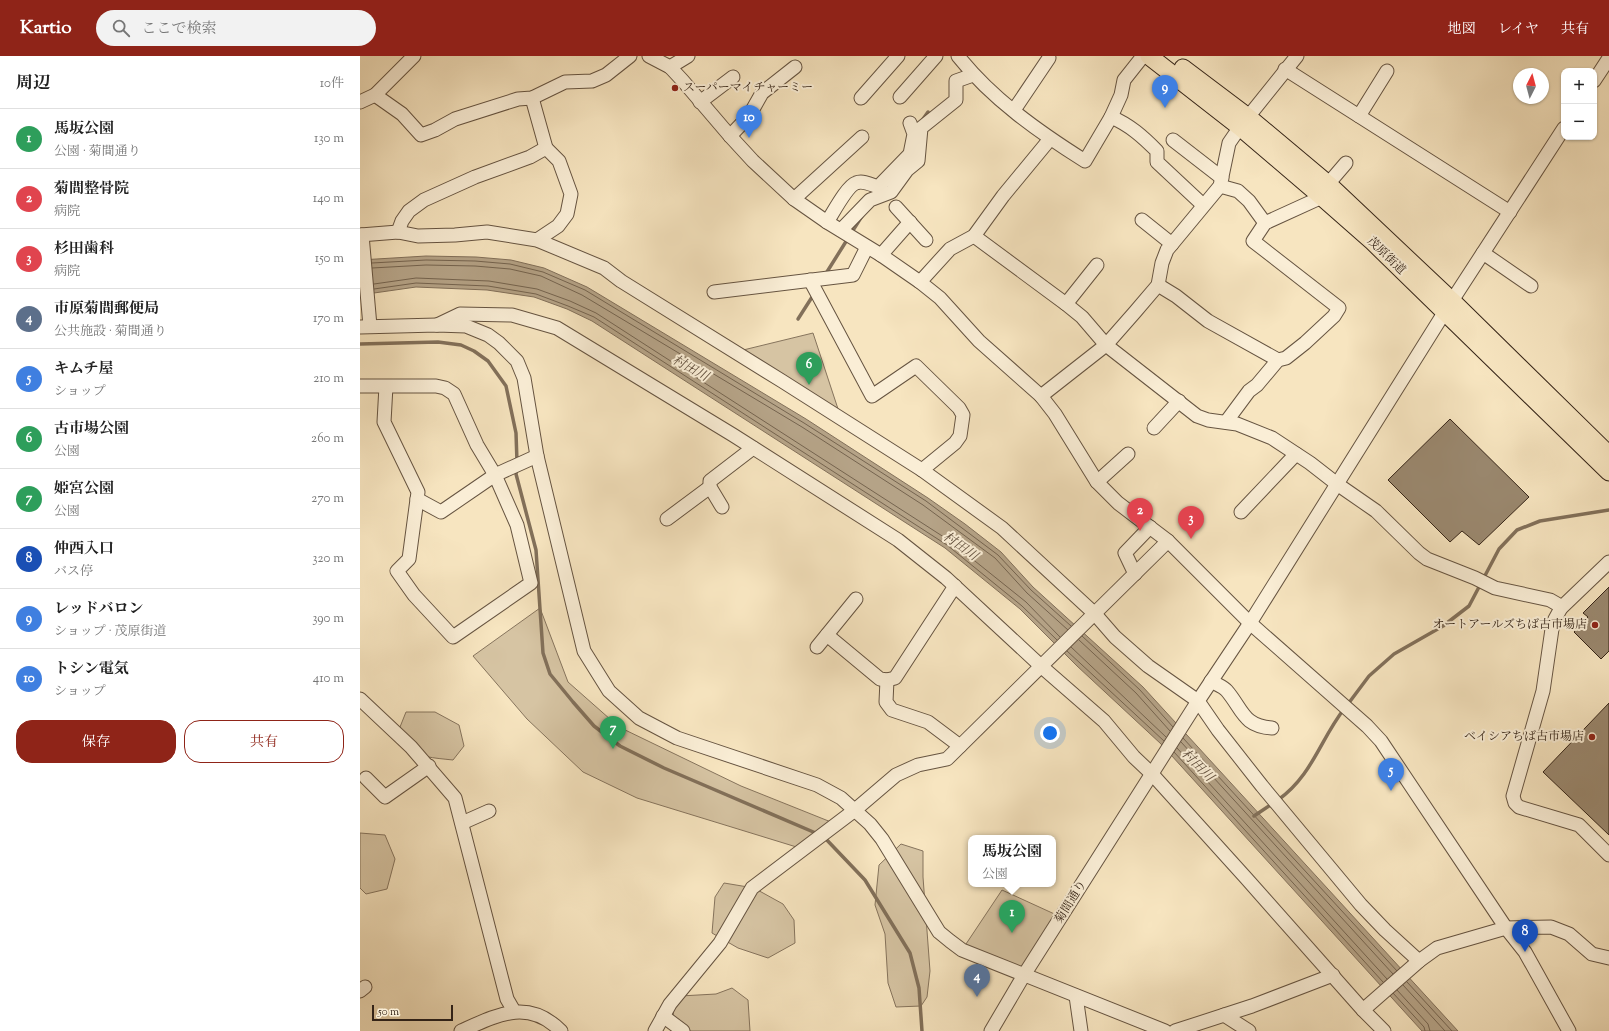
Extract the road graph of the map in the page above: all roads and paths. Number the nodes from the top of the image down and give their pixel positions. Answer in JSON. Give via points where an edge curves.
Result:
{"nodes":[{"id":1,"x":414,"y":56,"type":"edge"},
{"id":2,"x":630,"y":56,"type":"edge"},
{"id":3,"x":649,"y":56,"type":"edge"},
{"id":4,"x":688,"y":56,"type":"edge"},
{"id":5,"x":898,"y":56,"type":"edge"},
{"id":6,"x":936,"y":56,"type":"edge"},
{"id":7,"x":958,"y":56,"type":"edge"},
{"id":8,"x":1143,"y":56,"type":"edge"},
{"id":9,"x":1149,"y":56,"type":"edge"},
{"id":10,"x":1167,"y":56,"type":"edge"},
{"id":11,"x":1296,"y":56,"type":"edge"},
{"id":12,"x":1049,"y":58,"type":"dead end"},
{"id":13,"x":1609,"y":58,"type":"edge"},
{"id":14,"x":670,"y":67,"type":"junction"},
{"id":15,"x":795,"y":67,"type":"dead end"},
{"id":16,"x":1285,"y":69,"type":"junction"},
{"id":17,"x":1387,"y":71,"type":"dead end"},
{"id":18,"x":973,"y":75,"type":"junction"},
{"id":19,"x":1597,"y":76,"type":"edge"},
{"id":20,"x":733,"y":77,"type":"dead end"},
{"id":21,"x":375,"y":94,"type":"junction"},
{"id":22,"x":532,"y":98,"type":"junction"},
{"id":23,"x":861,"y":98,"type":"dead end"},
{"id":24,"x":900,"y":98,"type":"dead end"},
{"id":25,"x":360,"y":102,"type":"edge"},
{"id":26,"x":700,"y":102,"type":"junction"},
{"id":27,"x":1014,"y":110,"type":"junction"},
{"id":28,"x":1359,"y":116,"type":"junction"},
{"id":29,"x":1111,"y":118,"type":"junction"},
{"id":30,"x":1244,"y":122,"type":"junction"},
{"id":31,"x":910,"y":123,"type":"dead end"},
{"id":32,"x":1561,"y":133,"type":"edge"},
{"id":33,"x":730,"y":136,"type":"junction"},
{"id":34,"x":862,"y":137,"type":"dead end"},
{"id":35,"x":1050,"y":139,"type":"junction"},
{"id":36,"x":1173,"y":140,"type":"dead end"},
{"id":37,"x":546,"y":148,"type":"junction"},
{"id":38,"x":1346,"y":163,"type":"dead end"},
{"id":39,"x":1221,"y":182,"type":"junction"},
{"id":40,"x":1325,"y":190,"type":"junction"},
{"id":41,"x":794,"y":199,"type":"junction"},
{"id":42,"x":1203,"y":205,"type":"junction"},
{"id":43,"x":896,"y":207,"type":"dead end"},
{"id":44,"x":1510,"y":212,"type":"junction"},
{"id":45,"x":1142,"y":220,"type":"dead end"},
{"id":46,"x":827,"y":222,"type":"junction"},
{"id":47,"x":910,"y":222,"type":"junction"},
{"id":48,"x":1265,"y":223,"type":"junction"},
{"id":49,"x":841,"y":230,"type":"junction"},
{"id":50,"x":398,"y":232,"type":"junction"},
{"id":51,"x":361,"y":235,"type":"edge"},
{"id":52,"x":974,"y":236,"type":"junction"},
{"id":53,"x":537,"y":240,"type":"junction"},
{"id":54,"x":926,"y":240,"type":"dead end"},
{"id":55,"x":1172,"y":244,"type":"junction"},
{"id":56,"x":868,"y":247,"type":"junction"},
{"id":57,"x":1483,"y":253,"type":"junction"},
{"id":58,"x":881,"y":255,"type":"junction"},
{"id":59,"x":1097,"y":265,"type":"dead end"},
{"id":60,"x":810,"y":280,"type":"junction"},
{"id":61,"x":920,"y":282,"type":"junction"},
{"id":62,"x":1158,"y":285,"type":"junction"},
{"id":63,"x":1531,"y":286,"type":"dead end"},
{"id":64,"x":714,"y":292,"type":"dead end"},
{"id":65,"x":1066,"y":304,"type":"junction"},
{"id":66,"x":1448,"y":307,"type":"junction"},
{"id":67,"x":438,"y":325,"type":"junction"},
{"id":68,"x":365,"y":326,"type":"edge"},
{"id":69,"x":1106,"y":345,"type":"junction"},
{"id":70,"x":1278,"y":360,"type":"junction"},
{"id":71,"x":360,"y":386,"type":"edge"},
{"id":72,"x":386,"y":386,"type":"junction"},
{"id":73,"x":1041,"y":396,"type":"junction"},
{"id":74,"x":1179,"y":401,"type":"junction"},
{"id":75,"x":1226,"y":422,"type":"junction"},
{"id":76,"x":1154,"y":428,"type":"dead end"},
{"id":77,"x":753,"y":448,"type":"junction"},
{"id":78,"x":1128,"y":454,"type":"dead end"},
{"id":79,"x":1296,"y":454,"type":"junction"},
{"id":80,"x":1609,"y":455,"type":"edge"},
{"id":81,"x":537,"y":456,"type":"junction"},
{"id":82,"x":922,"y":470,"type":"junction"},
{"id":83,"x":1609,"y":472,"type":"edge"},
{"id":84,"x":495,"y":474,"type":"junction"},
{"id":85,"x":1097,"y":482,"type":"junction"},
{"id":86,"x":1337,"y":484,"type":"junction"},
{"id":87,"x":710,"y":487,"type":"junction"},
{"id":88,"x":417,"y":498,"type":"junction"},
{"id":89,"x":722,"y":507,"type":"dead end"},
{"id":90,"x":1241,"y":512,"type":"dead end"},
{"id":91,"x":667,"y":519,"type":"dead end"},
{"id":92,"x":1150,"y":526,"type":"junction"},
{"id":93,"x":1168,"y":541,"type":"junction"},
{"id":94,"x":1609,"y":562,"type":"edge"},
{"id":95,"x":1135,"y":574,"type":"junction"},
{"id":96,"x":955,"y":586,"type":"junction"},
{"id":97,"x":856,"y":600,"type":"dead end"},
{"id":98,"x":1561,"y":608,"type":"junction"},
{"id":99,"x":1095,"y":614,"type":"junction"},
{"id":100,"x":1250,"y":623,"type":"junction"},
{"id":101,"x":827,"y":635,"type":"junction"},
{"id":102,"x":818,"y":647,"type":"dead end"},
{"id":103,"x":1042,"y":667,"type":"junction"},
{"id":104,"x":887,"y":680,"type":"junction"},
{"id":105,"x":1211,"y":681,"type":"junction"},
{"id":106,"x":360,"y":699,"type":"edge"},
{"id":107,"x":1198,"y":701,"type":"junction"},
{"id":108,"x":1272,"y":728,"type":"dead end"},
{"id":109,"x":960,"y":746,"type":"junction"},
{"id":110,"x":429,"y":766,"type":"junction"},
{"id":111,"x":1152,"y":774,"type":"junction"},
{"id":112,"x":366,"y":778,"type":"dead end"},
{"id":113,"x":855,"y":810,"type":"junction"},
{"id":114,"x":489,"y":811,"type":"dead end"},
{"id":115,"x":462,"y":823,"type":"junction"},
{"id":116,"x":1609,"y":855,"type":"edge"},
{"id":117,"x":1506,"y":928,"type":"junction"},
{"id":118,"x":1609,"y":958,"type":"edge"},
{"id":119,"x":1419,"y":961,"type":"junction"},
{"id":120,"x":1024,"y":975,"type":"junction"},
{"id":121,"x":1333,"y":975,"type":"junction"},
{"id":122,"x":1076,"y":996,"type":"junction"},
{"id":123,"x":1363,"y":1010,"type":"junction"},
{"id":124,"x":514,"y":1011,"type":"junction"},
{"id":125,"x":1224,"y":1015,"type":"junction"},
{"id":126,"x":663,"y":1016,"type":"junction"},
{"id":127,"x":461,"y":1031,"type":"edge"},
{"id":128,"x":561,"y":1031,"type":"edge"},
{"id":129,"x":655,"y":1031,"type":"edge"},
{"id":130,"x":683,"y":1031,"type":"edge"},
{"id":131,"x":991,"y":1031,"type":"edge"},
{"id":132,"x":1081,"y":1031,"type":"edge"},
{"id":133,"x":1165,"y":1031,"type":"edge"},
{"id":134,"x":1175,"y":1031,"type":"edge"},
{"id":135,"x":1249,"y":1031,"type":"edge"},
{"id":136,"x":1384,"y":1031,"type":"edge"},
{"id":137,"x":1569,"y":1031,"type":"edge"}],
"edges":[{"from":1,"to":21,"type":"street"},
{"from":2,"to":22,"type":"street","via":[[606,75],[592,81],[565,82]]},
{"from":3,"to":14,"type":"street"},
{"from":4,"to":14,"type":"street"},
{"from":5,"to":23,"type":"street"},
{"from":6,"to":24,"type":"street"},
{"from":7,"to":18,"type":"street"},
{"from":8,"to":29,"type":"street","via":[[1124,80],[1121,95]]},
{"from":9,"to":30,"type":"main road","name":"茂原街道"},
{"from":10,"to":30,"type":"main road","name":"茂原街道"},
{"from":11,"to":16,"type":"street"},
{"from":12,"to":27,"type":"street"},
{"from":13,"to":19,"type":"street"},
{"from":14,"to":26,"type":"street"},
{"from":15,"to":33,"type":"street","via":[[762,93],[749,116]]},
{"from":16,"to":28,"type":"street"},
{"from":16,"to":30,"type":"street"},
{"from":17,"to":28,"type":"street"},
{"from":18,"to":27,"type":"street"},
{"from":18,"to":49,"type":"street","via":[[956,81],[956,100],[921,128],[918,161],[907,170],[891,192],[870,200]]},
{"from":20,"to":26,"type":"street"},
{"from":21,"to":22,"type":"street","via":[[402,114],[422,135],[487,108],[518,99]]},
{"from":21,"to":25,"type":"street"},
{"from":22,"to":37,"type":"street"},
{"from":26,"to":33,"type":"street"},
{"from":27,"to":35,"type":"street"},
{"from":28,"to":44,"type":"street"},
{"from":29,"to":35,"type":"street","via":[[1085,161]]},
{"from":29,"to":42,"type":"street","via":[[1142,135],[1157,151],[1157,162]]},
{"from":30,"to":39,"type":"street","via":[[1230,143]]},
{"from":30,"to":40,"type":"main road","name":"茂原街道"},
{"from":31,"to":46,"type":"street","via":[[914,134],[910,154],[878,187],[864,182],[850,187]]},
{"from":32,"to":44,"type":"street","name":"菊間通り"},
{"from":33,"to":41,"type":"street"},
{"from":34,"to":41,"type":"street"},
{"from":35,"to":52,"type":"street"},
{"from":36,"to":39,"type":"street"},
{"from":37,"to":50,"type":"street","via":[[530,157],[475,177],[424,200],[409,211]]},
{"from":37,"to":53,"type":"street","via":[[559,161],[571,194],[567,214],[558,226]]},
{"from":38,"to":40,"type":"street"},
{"from":39,"to":42,"type":"street"},
{"from":39,"to":48,"type":"street","via":[[1238,191],[1249,201]]},
{"from":40,"to":48,"type":"street"},
{"from":40,"to":66,"type":"main road","name":"茂原街道"},
{"from":41,"to":46,"type":"street"},
{"from":42,"to":55,"type":"street"},
{"from":43,"to":47,"type":"street"},
{"from":44,"to":57,"type":"street","name":"菊間通り"},
{"from":45,"to":55,"type":"street"},
{"from":46,"to":49,"type":"street"},
{"from":47,"to":54,"type":"street"},
{"from":47,"to":58,"type":"street"},
{"from":48,"to":70,"type":"street","via":[[1253,241],[1339,308],[1305,343],[1286,358]]},
{"from":49,"to":56,"type":"street"},
{"from":50,"to":51,"type":"street"},
{"from":50,"to":53,"type":"street","via":[[418,236],[487,232]]},
{"from":51,"to":68,"type":"street"},
{"from":52,"to":61,"type":"street","via":[[950,249]]},
{"from":52,"to":65,"type":"street"},
{"from":53,"to":82,"type":"street","via":[[604,268]]},
{"from":55,"to":62,"type":"street","via":[[1162,263]]},
{"from":56,"to":58,"type":"street"},
{"from":56,"to":60,"type":"street","via":[[853,275]]},
{"from":57,"to":63,"type":"street"},
{"from":57,"to":66,"type":"street","name":"菊間通り"},
{"from":58,"to":61,"type":"street"},
{"from":59,"to":65,"type":"street"},
{"from":60,"to":64,"type":"street"},
{"from":60,"to":82,"type":"street","via":[[872,396],[916,366],[960,408],[963,415],[960,436],[956,443]]},
{"from":61,"to":73,"type":"street","via":[[940,298],[979,341]]},
{"from":62,"to":69,"type":"street"},
{"from":62,"to":70,"type":"street","via":[[1208,321]]},
{"from":65,"to":69,"type":"street"},
{"from":66,"to":80,"type":"main road","name":"茂原街道"},
{"from":66,"to":83,"type":"main road","name":"茂原街道"},
{"from":66,"to":86,"type":"street","name":"菊間通り"},
{"from":67,"to":68,"type":"street"},
{"from":67,"to":77,"type":"street","via":[[460,314],[512,315],[557,328]]},
{"from":67,"to":81,"type":"street","via":[[466,326],[488,334],[517,361],[524,378]]},
{"from":69,"to":73,"type":"street"},
{"from":69,"to":74,"type":"street"},
{"from":70,"to":75,"type":"street","via":[[1249,391]]},
{"from":71,"to":72,"type":"street"},
{"from":72,"to":84,"type":"street","via":[[436,386],[454,394],[477,444]]},
{"from":72,"to":88,"type":"street","via":[[384,422],[418,492]]},
{"from":73,"to":85,"type":"street"},
{"from":74,"to":75,"type":"street","via":[[1197,416]]},
{"from":74,"to":76,"type":"street"},
{"from":75,"to":79,"type":"street","via":[[1272,438]]},
{"from":77,"to":87,"type":"street","via":[[710,481]]},
{"from":77,"to":96,"type":"street","via":[[898,540]]},
{"from":78,"to":85,"type":"street"},
{"from":79,"to":86,"type":"street"},
{"from":79,"to":90,"type":"street"},
{"from":81,"to":84,"type":"street"},
{"from":81,"to":113,"type":"street","via":[[584,651],[609,691],[639,718],[677,738],[817,785],[841,798]]},
{"from":82,"to":99,"type":"street","via":[[1002,528]]},
{"from":84,"to":88,"type":"street","via":[[441,512]]},
{"from":84,"to":88,"type":"street","via":[[517,525],[531,583],[453,637],[414,595],[397,571],[409,559]]},
{"from":85,"to":92,"type":"street","via":[[1118,503]]},
{"from":86,"to":98,"type":"street","via":[[1376,510],[1428,559],[1495,588],[1550,600]]},
{"from":86,"to":100,"type":"street","name":"菊間通り"},
{"from":87,"to":89,"type":"street"},
{"from":87,"to":91,"type":"street"},
{"from":92,"to":93,"type":"street"},
{"from":92,"to":95,"type":"street","via":[[1125,553]]},
{"from":93,"to":95,"type":"street"},
{"from":93,"to":100,"type":"street"},
{"from":94,"to":98,"type":"street"},
{"from":95,"to":99,"type":"street"},
{"from":96,"to":103,"type":"street"},
{"from":96,"to":104,"type":"street","via":[[894,678]]},
{"from":97,"to":101,"type":"street"},
{"from":98,"to":116,"type":"street","via":[[1552,629],[1543,691],[1513,796],[1514,802],[1519,807],[1579,825]]},
{"from":99,"to":103,"type":"street"},
{"from":99,"to":107,"type":"street","via":[[1115,637],[1148,666]]},
{"from":100,"to":105,"type":"street","name":"菊間通り"},
{"from":100,"to":117,"type":"street","via":[[1346,706],[1381,741]]},
{"from":101,"to":102,"type":"street"},
{"from":101,"to":104,"type":"street","via":[[880,679]]},
{"from":103,"to":109,"type":"street"},
{"from":103,"to":111,"type":"street","via":[[1104,721]]},
{"from":104,"to":109,"type":"street","via":[[886,702],[892,710],[928,722]]},
{"from":105,"to":107,"type":"street","name":"菊間通り"},
{"from":105,"to":108,"type":"street","via":[[1226,690],[1250,721],[1262,727]]},
{"from":106,"to":110,"type":"street"},
{"from":107,"to":111,"type":"street","name":"菊間通り"},
{"from":107,"to":119,"type":"street","via":[[1262,786],[1362,905]]},
{"from":109,"to":113,"type":"street","via":[[947,759],[918,765],[896,775]]},
{"from":110,"to":112,"type":"street","via":[[385,797]]},
{"from":110,"to":115,"type":"street","via":[[455,798]]},
{"from":111,"to":120,"type":"street","name":"菊間通り"},
{"from":111,"to":121,"type":"street"},
{"from":113,"to":120,"type":"street","via":[[882,839],[939,932],[962,950]]},
{"from":113,"to":126,"type":"street","via":[[752,888],[720,943]]},
{"from":114,"to":115,"type":"street"},
{"from":115,"to":124,"type":"street","via":[[507,999]]},
{"from":117,"to":118,"type":"street","via":[[1551,927],[1569,934],[1592,954]]},
{"from":117,"to":119,"type":"street","via":[[1437,948]]},
{"from":117,"to":137,"type":"street","via":[[1525,952]]},
{"from":119,"to":123,"type":"street"},
{"from":120,"to":122,"type":"street"},
{"from":120,"to":131,"type":"street","name":"菊間通り"},
{"from":121,"to":123,"type":"street"},
{"from":121,"to":125,"type":"street"},
{"from":122,"to":132,"type":"street"},
{"from":122,"to":133,"type":"street"},
{"from":123,"to":136,"type":"street"},
{"from":124,"to":127,"type":"street"},
{"from":124,"to":128,"type":"street","via":[[526,1011],[542,1016]]},
{"from":125,"to":134,"type":"street"},
{"from":125,"to":135,"type":"street"},
{"from":126,"to":129,"type":"street"},
{"from":126,"to":130,"type":"street"}]}
